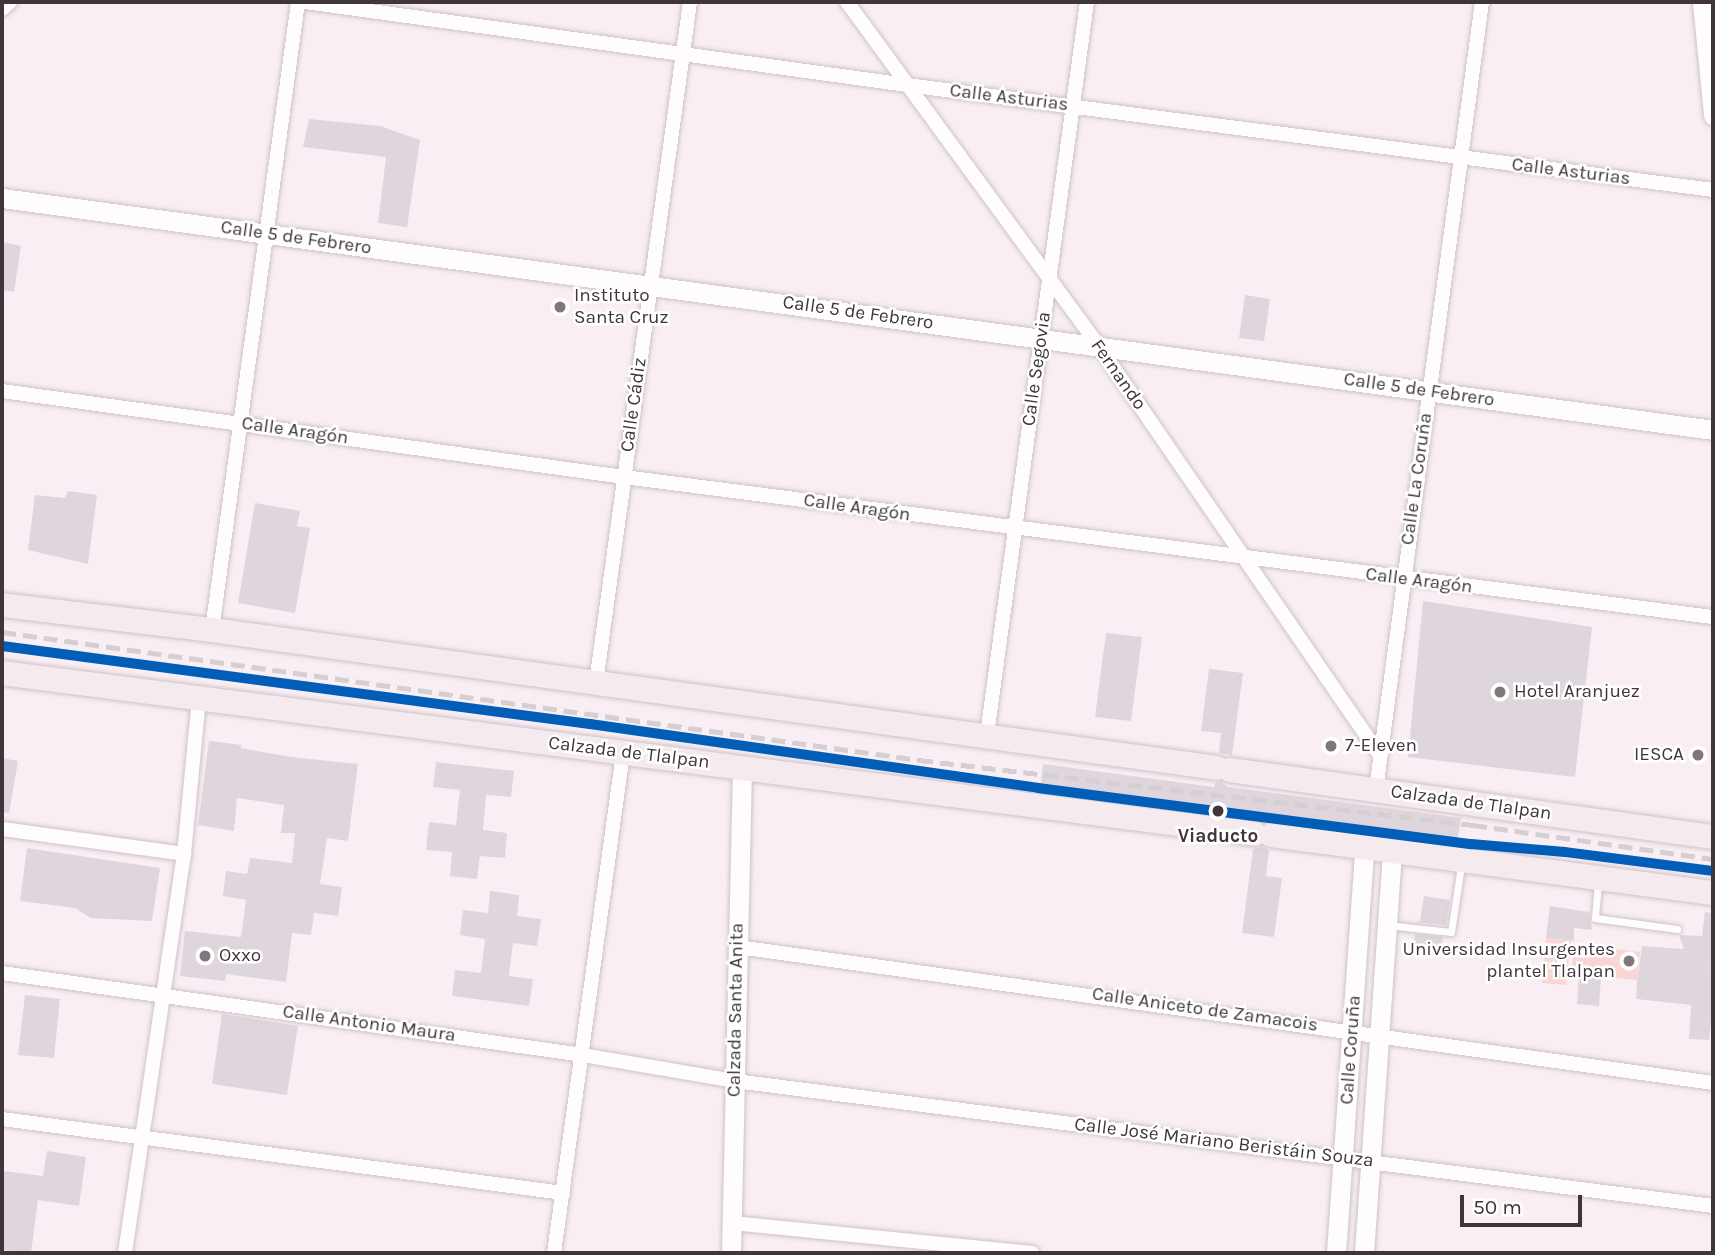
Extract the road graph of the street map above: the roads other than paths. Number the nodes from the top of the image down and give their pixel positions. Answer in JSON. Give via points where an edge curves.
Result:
{"nodes":[{"id":1,"x":10,"y":2,"type":"edge"},
{"id":2,"x":298,"y":2,"type":"edge"},
{"id":3,"x":305,"y":2,"type":"edge"},
{"id":4,"x":690,"y":2,"type":"edge"},
{"id":5,"x":847,"y":2,"type":"edge"},
{"id":6,"x":1087,"y":2,"type":"edge"},
{"id":7,"x":1482,"y":2,"type":"edge"},
{"id":8,"x":1702,"y":2,"type":"edge"},
{"id":9,"x":2,"y":9,"type":"edge"},
{"id":10,"x":683,"y":52,"type":"junction"},
{"id":11,"x":907,"y":85,"type":"junction"},
{"id":12,"x":1073,"y":107,"type":"junction"},
{"id":13,"x":1713,"y":115,"type":"edge"},
{"id":14,"x":1461,"y":158,"type":"junction"},
{"id":15,"x":1713,"y":190,"type":"edge"},
{"id":16,"x":2,"y":198,"type":"edge"},
{"id":17,"x":266,"y":235,"type":"junction"},
{"id":18,"x":1049,"y":279,"type":"junction"},
{"id":19,"x":651,"y":284,"type":"junction"},
{"id":20,"x":1041,"y":338,"type":"junction"},
{"id":21,"x":1098,"y":345,"type":"junction"},
{"id":22,"x":2,"y":391,"type":"edge"},
{"id":23,"x":1429,"y":391,"type":"junction"},
{"id":24,"x":240,"y":424,"type":"junction"},
{"id":25,"x":1713,"y":430,"type":"edge"},
{"id":26,"x":624,"y":477,"type":"junction"},
{"id":27,"x":1015,"y":529,"type":"junction"},
{"id":28,"x":1246,"y":558,"type":"junction"},
{"id":29,"x":1404,"y":580,"type":"junction"},
{"id":30,"x":2,"y":606,"type":"edge"},
{"id":31,"x":1713,"y":617,"type":"edge"},
{"id":32,"x":212,"y":630,"type":"junction"},
{"id":33,"x":2,"y":673,"type":"edge"},
{"id":34,"x":596,"y":682,"type":"junction"},
{"id":35,"x":199,"y":698,"type":"junction"},
{"id":36,"x":987,"y":736,"type":"junction"},
{"id":37,"x":623,"y":752,"type":"junction"},
{"id":38,"x":1380,"y":755,"type":"junction"},
{"id":39,"x":742,"y":768,"type":"junction"},
{"id":40,"x":1376,"y":790,"type":"junction"},
{"id":41,"x":1713,"y":820,"type":"edge"},
{"id":42,"x":1648,"y":828,"type":"junction"},
{"id":43,"x":2,"y":829,"type":"edge"},
{"id":44,"x":1713,"y":837,"type":"edge"},
{"id":45,"x":1364,"y":848,"type":"junction"},
{"id":46,"x":1392,"y":851,"type":"junction"},
{"id":47,"x":184,"y":854,"type":"junction"},
{"id":48,"x":1462,"y":860,"type":"junction"},
{"id":49,"x":1599,"y":878,"type":"junction"},
{"id":50,"x":1685,"y":890,"type":"junction"},
{"id":51,"x":1713,"y":893,"type":"edge"},
{"id":52,"x":1713,"y":903,"type":"edge"},
{"id":53,"x":1387,"y":925,"type":"junction"},
{"id":54,"x":1678,"y":929,"type":"dead end"},
{"id":55,"x":738,"y":947,"type":"junction"},
{"id":56,"x":2,"y":973,"type":"edge"},
{"id":57,"x":163,"y":994,"type":"junction"},
{"id":58,"x":1353,"y":1031,"type":"junction"},
{"id":59,"x":1379,"y":1035,"type":"junction"},
{"id":60,"x":583,"y":1055,"type":"junction"},
{"id":61,"x":735,"y":1081,"type":"junction"},
{"id":62,"x":1713,"y":1083,"type":"edge"},
{"id":63,"x":2,"y":1119,"type":"edge"},
{"id":64,"x":142,"y":1138,"type":"junction"},
{"id":65,"x":1343,"y":1159,"type":"junction"},
{"id":66,"x":1370,"y":1162,"type":"junction"},
{"id":67,"x":563,"y":1193,"type":"junction"},
{"id":68,"x":1713,"y":1206,"type":"edge"},
{"id":69,"x":732,"y":1223,"type":"junction"},
{"id":70,"x":125,"y":1253,"type":"edge"},
{"id":71,"x":554,"y":1253,"type":"edge"},
{"id":72,"x":731,"y":1253,"type":"edge"},
{"id":73,"x":1033,"y":1253,"type":"edge"},
{"id":74,"x":1336,"y":1253,"type":"edge"},
{"id":75,"x":1364,"y":1253,"type":"edge"}],
"edges":[{"from":1,"to":9,"type":"street"},
{"from":2,"to":17,"type":"street"},
{"from":3,"to":10,"type":"street","name":"Calle Asturias"},
{"from":4,"to":10,"type":"street","name":"Calle Cádiz"},
{"from":5,"to":11,"type":"street","name":"Fernando"},
{"from":6,"to":12,"type":"street","name":"Calle Segovia"},
{"from":7,"to":14,"type":"street","name":"Calle La Coruña"},
{"from":8,"to":13,"type":"street"},
{"from":10,"to":11,"type":"street","name":"Calle Asturias"},
{"from":10,"to":19,"type":"street","name":"Calle Cádiz"},
{"from":11,"to":12,"type":"street","name":"Calle Asturias"},
{"from":11,"to":18,"type":"street","name":"Fernando"},
{"from":12,"to":14,"type":"street","name":"Calle Asturias"},
{"from":12,"to":18,"type":"street","name":"Calle Segovia"},
{"from":14,"to":15,"type":"street","name":"Calle Asturias"},
{"from":14,"to":23,"type":"street","name":"Calle La Coruña"},
{"from":16,"to":17,"type":"street","name":"Calle 5 de Febrero"},
{"from":17,"to":19,"type":"street","name":"Calle 5 de Febrero"},
{"from":17,"to":24,"type":"street"},
{"from":18,"to":20,"type":"street","name":"Calle Segovia"},
{"from":18,"to":21,"type":"street","name":"Fernando"},
{"from":19,"to":20,"type":"street","name":"Calle 5 de Febrero"},
{"from":19,"to":26,"type":"street","name":"Calle Cádiz"},
{"from":20,"to":21,"type":"street","name":"Calle 5 de Febrero"},
{"from":20,"to":27,"type":"street","name":"Calle Segovia"},
{"from":21,"to":23,"type":"street","name":"Calle 5 de Febrero"},
{"from":21,"to":28,"type":"street","name":"Fernando"},
{"from":22,"to":24,"type":"street","name":"Calle Aragón"},
{"from":23,"to":25,"type":"street","name":"Calle 5 de Febrero"},
{"from":23,"to":29,"type":"street","name":"Calle La Coruña"},
{"from":24,"to":26,"type":"street","name":"Calle Aragón"},
{"from":24,"to":32,"type":"street"},
{"from":26,"to":27,"type":"street","name":"Calle Aragón"},
{"from":26,"to":34,"type":"street","name":"Calle Cádiz"},
{"from":27,"to":28,"type":"street","name":"Calle Aragón"},
{"from":27,"to":36,"type":"street","name":"Calle Segovia"},
{"from":28,"to":29,"type":"street","name":"Calle Aragón"},
{"from":28,"to":38,"type":"street","name":"Fernando"},
{"from":29,"to":31,"type":"street","name":"Calle Aragón"},
{"from":29,"to":38,"type":"street","name":"Calle La Coruña"},
{"from":30,"to":32,"type":"highway","name":"Calzada de Tlalpan"},
{"from":32,"to":34,"type":"highway","name":"Calzada de Tlalpan"},
{"from":33,"to":35,"type":"highway","name":"Calzada de Tlalpan"},
{"from":34,"to":36,"type":"highway","name":"Calzada de Tlalpan"},
{"from":35,"to":37,"type":"highway","name":"Calzada de Tlalpan"},
{"from":35,"to":47,"type":"street"},
{"from":36,"to":40,"type":"highway","name":"Calzada de Tlalpan"},
{"from":37,"to":39,"type":"highway","name":"Calzada de Tlalpan"},
{"from":37,"to":60,"type":"street"},
{"from":38,"to":40,"type":"street","name":"Calle La Coruña"},
{"from":39,"to":45,"type":"highway","name":"Calzada de Tlalpan"},
{"from":39,"to":55,"type":"street","name":"Calzada Santa Anita"},
{"from":40,"to":42,"type":"highway","name":"Calzada de Tlalpan"},
{"from":41,"to":42,"type":"highway"},
{"from":42,"to":44,"type":"highway","name":"Calzada de Tlalpan"},
{"from":43,"to":47,"type":"street"},
{"from":45,"to":46,"type":"highway","name":"Calzada de Tlalpan"},
{"from":45,"to":58,"type":"street","name":"Calle Coruña"},
{"from":46,"to":48,"type":"highway","name":"Calzada de Tlalpan"},
{"from":46,"to":53,"type":"street","name":"Calle Coruña"},
{"from":47,"to":57,"type":"street"},
{"from":48,"to":49,"type":"highway","name":"Calzada de Tlalpan"},
{"from":48,"to":53,"type":"lane","via":[[1451,932]]},
{"from":49,"to":50,"type":"highway","name":"Calzada de Tlalpan"},
{"from":49,"to":54,"type":"lane","via":[[1595,918]]},
{"from":50,"to":51,"type":"highway","name":"Calzada de Tlalpan"},
{"from":50,"to":52,"type":"highway"},
{"from":53,"to":59,"type":"street","name":"Calle Coruña"},
{"from":55,"to":58,"type":"street","name":"Calle Aniceto de Zamacois"},
{"from":55,"to":61,"type":"street","name":"Calzada Santa Anita"},
{"from":56,"to":57,"type":"street","name":"Calle Antonio Maura"},
{"from":57,"to":60,"type":"street","name":"Calle Antonio Maura"},
{"from":57,"to":64,"type":"street"},
{"from":58,"to":59,"type":"street","name":"Calle Aniceto de Zamacois"},
{"from":58,"to":65,"type":"street","name":"Calle Coruña"},
{"from":59,"to":62,"type":"street","name":"Calle Aniceto de Zamacois"},
{"from":59,"to":66,"type":"street","name":"Calle Coruña"},
{"from":60,"to":61,"type":"street","name":"Calle Antonio Maura"},
{"from":60,"to":67,"type":"street"},
{"from":61,"to":65,"type":"street","name":"Calle José Mariano Beristáin Souza"},
{"from":61,"to":69,"type":"street","name":"Calzada Santa Anita"},
{"from":63,"to":64,"type":"street"},
{"from":64,"to":67,"type":"street"},
{"from":64,"to":70,"type":"street"},
{"from":65,"to":66,"type":"street","name":"Calle José Mariano Beristáin Souza"},
{"from":65,"to":74,"type":"street","name":"Calle Coruña"},
{"from":66,"to":68,"type":"street","name":"Calle José Mariano Beristáin Souza"},
{"from":66,"to":75,"type":"street","name":"Calle Coruña"},
{"from":67,"to":71,"type":"street"},
{"from":69,"to":72,"type":"street","name":"Calzada Santa Anita"},
{"from":69,"to":73,"type":"street"}]}
